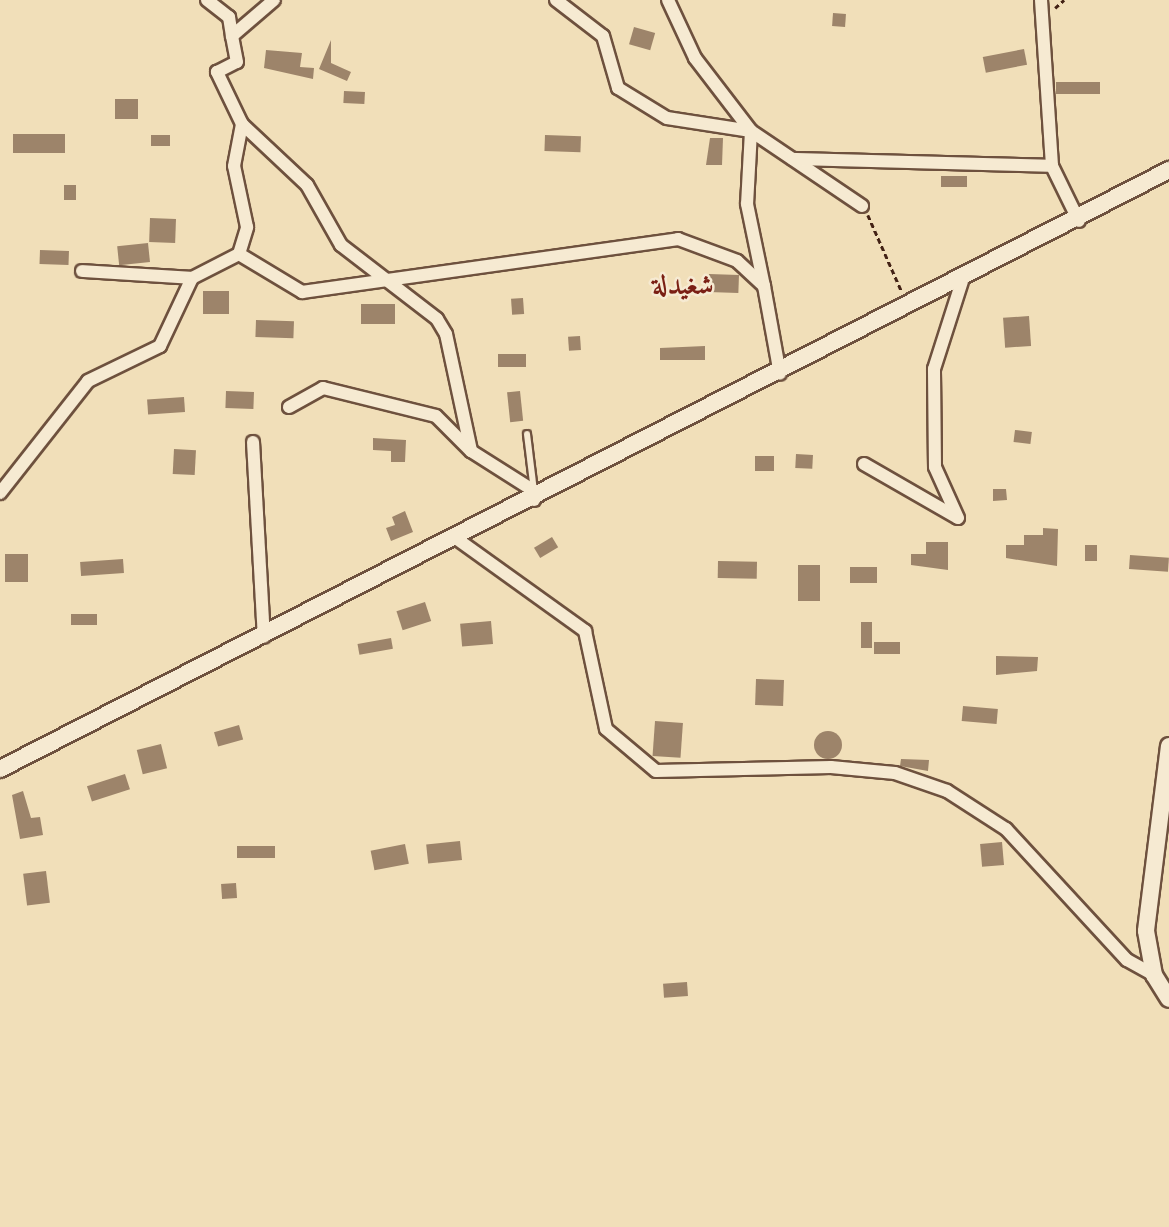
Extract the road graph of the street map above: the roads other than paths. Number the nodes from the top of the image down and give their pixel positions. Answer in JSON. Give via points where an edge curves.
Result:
{"nodes":[{"id":1,"x":207,"y":0,"type":"edge"},
{"id":2,"x":274,"y":0,"type":"edge"},
{"id":3,"x":556,"y":0,"type":"edge"},
{"id":4,"x":668,"y":0,"type":"edge"},
{"id":5,"x":1041,"y":0,"type":"edge"},
{"id":6,"x":261,"y":4,"type":"edge"},
{"id":7,"x":232,"y":36,"type":"junction"},
{"id":8,"x":242,"y":124,"type":"junction"},
{"id":9,"x":751,"y":131,"type":"junction"},
{"id":10,"x":791,"y":159,"type":"junction"},
{"id":11,"x":1052,"y":166,"type":"junction"},
{"id":12,"x":1169,"y":170,"type":"edge"},
{"id":13,"x":862,"y":206,"type":"road end"},
{"id":14,"x":1079,"y":221,"type":"junction"},
{"id":15,"x":239,"y":254,"type":"junction"},
{"id":16,"x":82,"y":271,"type":"dead end"},
{"id":17,"x":192,"y":278,"type":"junction"},
{"id":18,"x":962,"y":281,"type":"junction"},
{"id":19,"x":395,"y":283,"type":"junction"},
{"id":20,"x":764,"y":286,"type":"junction"},
{"id":21,"x":780,"y":374,"type":"junction"},
{"id":22,"x":289,"y":407,"type":"dead end"},
{"id":23,"x":527,"y":434,"type":"dead end"},
{"id":24,"x":253,"y":442,"type":"dead end"},
{"id":25,"x":471,"y":451,"type":"junction"},
{"id":26,"x":864,"y":464,"type":"dead end"},
{"id":27,"x":0,"y":493,"type":"edge"},
{"id":28,"x":534,"y":496,"type":"junction"},
{"id":29,"x":457,"y":539,"type":"junction"},
{"id":30,"x":264,"y":637,"type":"junction"},
{"id":31,"x":1169,"y":746,"type":"edge"},
{"id":32,"x":0,"y":769,"type":"edge"},
{"id":33,"x":1154,"y":975,"type":"junction"},
{"id":34,"x":1169,"y":999,"type":"edge"}],
"edges":[{"from":1,"to":7,"type":"street","via":[[229,17]]},
{"from":2,"to":6,"type":"street"},
{"from":3,"to":9,"type":"street","via":[[603,36],[618,88],[667,118]]},
{"from":4,"to":9,"type":"street","via":[[695,58]]},
{"from":5,"to":11,"type":"street"},
{"from":6,"to":7,"type":"street"},
{"from":7,"to":8,"type":"street","via":[[237,62],[217,72]]},
{"from":8,"to":15,"type":"street","via":[[234,166],[247,227]]},
{"from":8,"to":19,"type":"street","via":[[307,185],[341,245]]},
{"from":9,"to":10,"type":"street"},
{"from":9,"to":20,"type":"street","via":[[747,204]]},
{"from":10,"to":11,"type":"street"},
{"from":10,"to":13,"type":"street"},
{"from":11,"to":14,"type":"street"},
{"from":12,"to":14,"type":"street"},
{"from":14,"to":18,"type":"street"},
{"from":15,"to":17,"type":"street"},
{"from":15,"to":19,"type":"street","via":[[302,292]]},
{"from":16,"to":17,"type":"street"},
{"from":17,"to":27,"type":"street","via":[[160,346],[88,382]]},
{"from":18,"to":21,"type":"street"},
{"from":18,"to":26,"type":"street","via":[[934,369],[935,467],[958,518]]},
{"from":19,"to":20,"type":"street","via":[[678,239],[737,261]]},
{"from":19,"to":25,"type":"street","via":[[446,334]]},
{"from":20,"to":21,"type":"street"},
{"from":21,"to":28,"type":"street"},
{"from":22,"to":25,"type":"street","via":[[323,388],[436,416]]},
{"from":23,"to":28,"type":"lane"},
{"from":24,"to":30,"type":"street"},
{"from":25,"to":28,"type":"street"},
{"from":28,"to":29,"type":"street"},
{"from":29,"to":30,"type":"street"},
{"from":29,"to":33,"type":"street","via":[[584,631],[606,729],[656,771],[831,767],[895,773],[947,791],[1006,830],[1127,960]]},
{"from":30,"to":32,"type":"street"},
{"from":31,"to":33,"type":"street","via":[[1149,881],[1146,931]]},
{"from":33,"to":34,"type":"street"}]}
